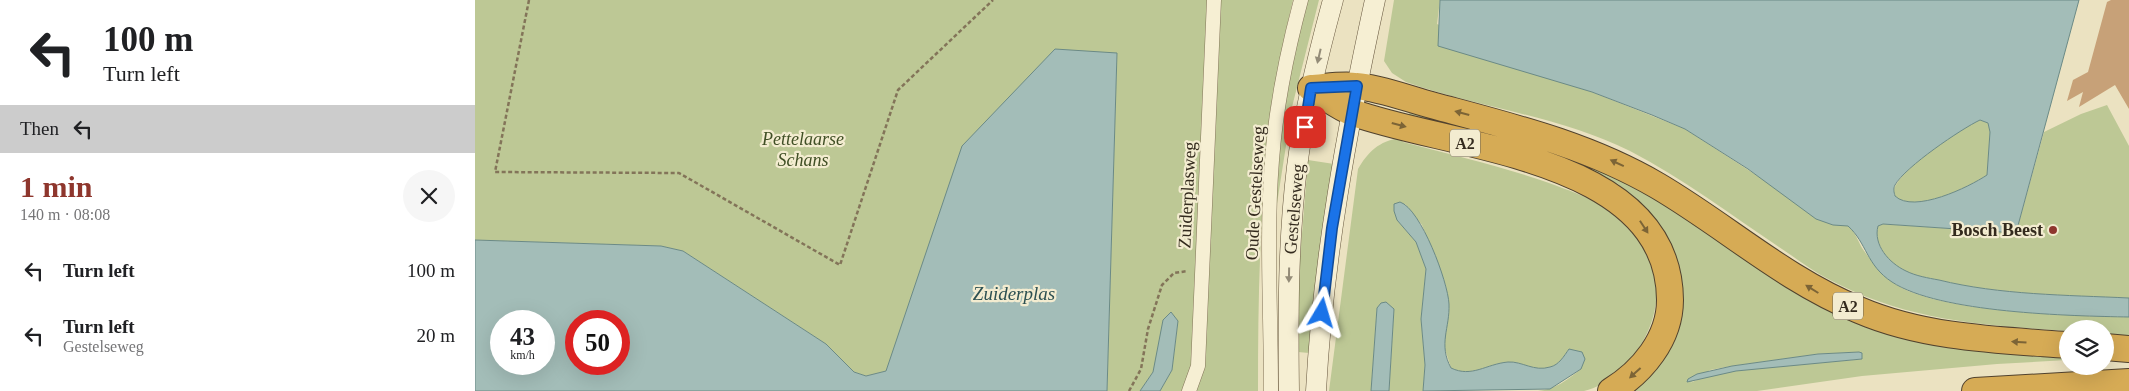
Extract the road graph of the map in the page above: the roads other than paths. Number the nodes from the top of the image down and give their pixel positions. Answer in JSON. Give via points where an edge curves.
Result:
{"nodes":[{"id":1,"x":1214,"y":0,"type":"edge"},
{"id":2,"x":1301,"y":0,"type":"edge"},
{"id":3,"x":1333,"y":0,"type":"edge"},
{"id":4,"x":1375,"y":0,"type":"edge"},
{"id":5,"x":1357,"y":86,"type":"junction"},
{"id":6,"x":1311,"y":88,"type":"junction"},
{"id":7,"x":1352,"y":112,"type":"junction"},
{"id":8,"x":2059,"y":344,"type":"edge"},
{"id":9,"x":2114,"y":348,"type":"edge"},
{"id":10,"x":2129,"y":349,"type":"edge"},
{"id":11,"x":2129,"y":382,"type":"edge"},
{"id":12,"x":1189,"y":391,"type":"edge"},
{"id":13,"x":1271,"y":391,"type":"edge"},
{"id":14,"x":1289,"y":391,"type":"edge"},
{"id":15,"x":1316,"y":391,"type":"edge"},
{"id":16,"x":1611,"y":391,"type":"edge"},
{"id":17,"x":1975,"y":391,"type":"edge"}],
"edges":[{"from":1,"to":12,"type":"street","name":"Zuiderplasweg","via":[[1198,366]]},
{"from":2,"to":13,"type":"street","name":"Oude Gestelseweg","via":[[1281,90],[1272,160]]},
{"from":3,"to":6,"type":"main road","name":"Gestelseweg","one_way":true},
{"from":4,"to":5,"type":"main road"},
{"from":5,"to":6,"type":"highway"},
{"from":5,"to":7,"type":"main road"},
{"from":8,"to":5,"type":"highway","number":"A2","one_way":true,"via":[[1989,340],[1945,333],[1861,312],[1820,293],[1621,165],[1541,134]]},
{"from":6,"to":7,"type":"highway"},
{"from":6,"to":14,"type":"main road","name":"Gestelseweg","one_way":true,"via":[[1297,166],[1290,252]]},
{"from":7,"to":15,"type":"main road","via":[[1329,244]]},
{"from":7,"to":16,"type":"highway","number":"A2","one_way":true,"via":[[1546,165],[1578,177],[1641,220],[1661,253],[1670,282],[1670,309],[1661,338],[1645,364]]},
{"from":9,"to":10,"type":"highway"},
{"from":11,"to":17,"type":"highway"}]}
